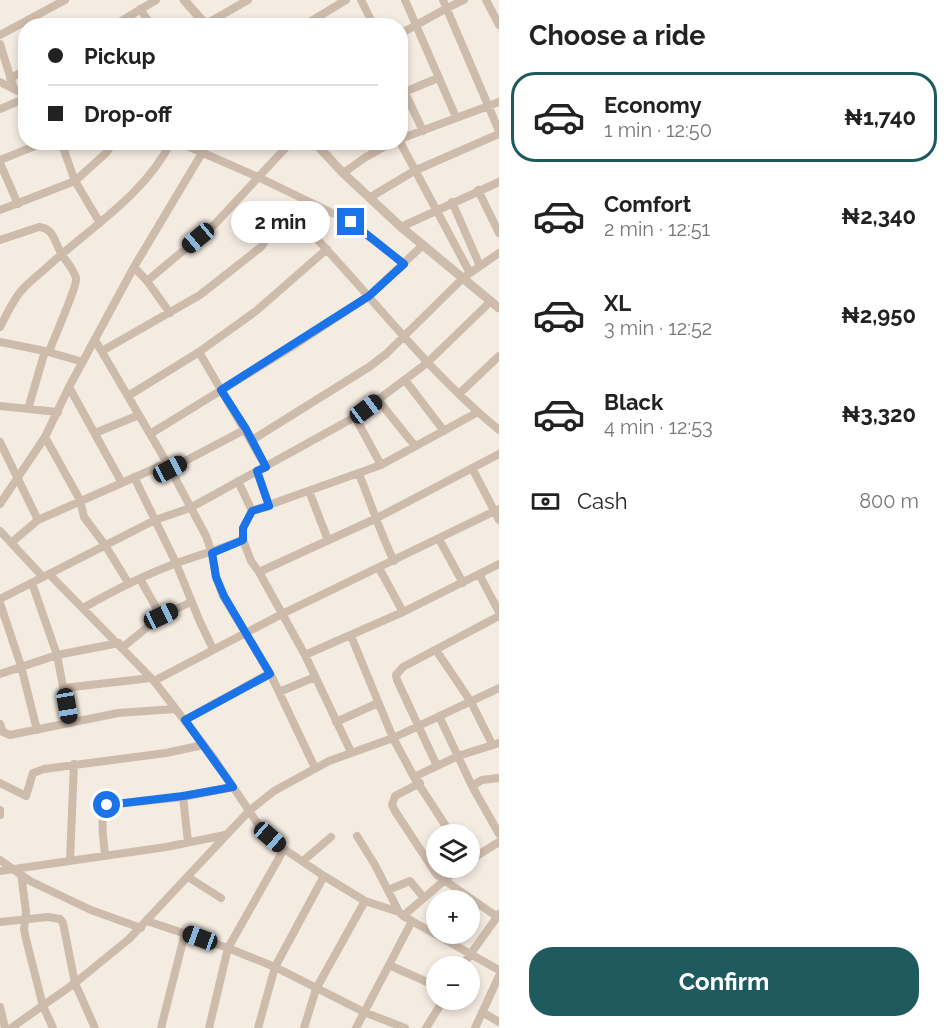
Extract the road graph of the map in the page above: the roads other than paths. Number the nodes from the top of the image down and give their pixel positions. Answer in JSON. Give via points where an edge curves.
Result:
{"nodes":[{"id":1,"x":65,"y":0,"type":"edge"},
{"id":2,"x":156,"y":0,"type":"edge"},
{"id":3,"x":184,"y":0,"type":"edge"},
{"id":4,"x":248,"y":0,"type":"edge"},
{"id":5,"x":346,"y":0,"type":"edge"},
{"id":6,"x":361,"y":0,"type":"edge"},
{"id":7,"x":405,"y":0,"type":"edge"},
{"id":8,"x":464,"y":0,"type":"edge"},
{"id":9,"x":486,"y":0,"type":"edge"},
{"id":10,"x":445,"y":4,"type":"edge"},
{"id":11,"x":140,"y":9,"type":"junction"},
{"id":12,"x":32,"y":18,"type":"edge"},
{"id":13,"x":126,"y":18,"type":"edge"},
{"id":14,"x":146,"y":18,"type":"edge"},
{"id":15,"x":201,"y":18,"type":"edge"},
{"id":16,"x":218,"y":18,"type":"edge"},
{"id":17,"x":316,"y":18,"type":"edge"},
{"id":18,"x":370,"y":18,"type":"edge"},
{"id":19,"x":416,"y":25,"type":"junction"},
{"id":20,"x":499,"y":25,"type":"edge"},
{"id":21,"x":18,"y":26,"type":"edge"},
{"id":22,"x":408,"y":30,"type":"edge"},
{"id":23,"x":0,"y":36,"type":"edge"},
{"id":24,"x":0,"y":44,"type":"edge"},
{"id":25,"x":18,"y":74,"type":"edge"},
{"id":26,"x":10,"y":78,"type":"junction"},
{"id":27,"x":438,"y":78,"type":"junction"},
{"id":28,"x":0,"y":82,"type":"edge"},
{"id":29,"x":14,"y":88,"type":"junction"},
{"id":30,"x":18,"y":91,"type":"edge"},
{"id":31,"x":408,"y":91,"type":"edge"},
{"id":32,"x":18,"y":100,"type":"edge"},
{"id":33,"x":408,"y":102,"type":"edge"},
{"id":34,"x":499,"y":102,"type":"edge"},
{"id":35,"x":489,"y":107,"type":"junction"},
{"id":36,"x":0,"y":109,"type":"edge"},
{"id":37,"x":456,"y":117,"type":"junction"},
{"id":38,"x":423,"y":131,"type":"junction"},
{"id":39,"x":499,"y":132,"type":"edge"},
{"id":40,"x":408,"y":137,"type":"edge"},
{"id":41,"x":27,"y":150,"type":"edge"},
{"id":42,"x":64,"y":150,"type":"edge"},
{"id":43,"x":108,"y":150,"type":"edge"},
{"id":44,"x":167,"y":150,"type":"edge"},
{"id":45,"x":195,"y":150,"type":"edge"},
{"id":46,"x":283,"y":150,"type":"edge"},
{"id":47,"x":321,"y":150,"type":"edge"},
{"id":48,"x":380,"y":150,"type":"edge"},
{"id":49,"x":405,"y":150,"type":"edge"},
{"id":50,"x":202,"y":153,"type":"junction"},
{"id":51,"x":0,"y":162,"type":"edge"},
{"id":52,"x":414,"y":171,"type":"junction"},
{"id":53,"x":343,"y":173,"type":"junction"},
{"id":54,"x":258,"y":177,"type":"junction"},
{"id":55,"x":75,"y":181,"type":"junction"},
{"id":56,"x":499,"y":182,"type":"edge"},
{"id":57,"x":478,"y":190,"type":"junction"},
{"id":58,"x":369,"y":198,"type":"junction"},
{"id":59,"x":452,"y":202,"type":"junction"},
{"id":60,"x":18,"y":204,"type":"junction"},
{"id":61,"x":0,"y":210,"type":"edge"},
{"id":62,"x":436,"y":210,"type":"junction"},
{"id":63,"x":100,"y":223,"type":"junction"},
{"id":64,"x":401,"y":226,"type":"junction"},
{"id":65,"x":499,"y":233,"type":"edge"},
{"id":66,"x":0,"y":240,"type":"edge"},
{"id":67,"x":423,"y":245,"type":"junction"},
{"id":68,"x":327,"y":249,"type":"junction"},
{"id":69,"x":499,"y":253,"type":"edge"},
{"id":70,"x":61,"y":254,"type":"junction"},
{"id":71,"x":404,"y":264,"type":"junction"},
{"id":72,"x":480,"y":266,"type":"junction"},
{"id":73,"x":134,"y":267,"type":"junction"},
{"id":74,"x":467,"y":275,"type":"junction"},
{"id":75,"x":147,"y":281,"type":"junction"},
{"id":76,"x":369,"y":296,"type":"junction"},
{"id":77,"x":497,"y":305,"type":"edge"},
{"id":78,"x":170,"y":313,"type":"junction"},
{"id":79,"x":0,"y":327,"type":"edge"},
{"id":80,"x":404,"y":335,"type":"junction"},
{"id":81,"x":95,"y":340,"type":"junction"},
{"id":82,"x":1,"y":344,"type":"edge"},
{"id":83,"x":47,"y":351,"type":"junction"},
{"id":84,"x":102,"y":351,"type":"junction"},
{"id":85,"x":199,"y":352,"type":"junction"},
{"id":86,"x":499,"y":356,"type":"edge"},
{"id":87,"x":83,"y":362,"type":"junction"},
{"id":88,"x":427,"y":363,"type":"junction"},
{"id":89,"x":405,"y":380,"type":"junction"},
{"id":90,"x":69,"y":387,"type":"junction"},
{"id":91,"x":221,"y":390,"type":"junction"},
{"id":92,"x":459,"y":394,"type":"junction"},
{"id":93,"x":128,"y":396,"type":"junction"},
{"id":94,"x":378,"y":400,"type":"junction"},
{"id":95,"x":0,"y":406,"type":"edge"},
{"id":96,"x":28,"y":409,"type":"junction"},
{"id":97,"x":58,"y":412,"type":"junction"},
{"id":98,"x":478,"y":412,"type":"junction"},
{"id":99,"x":139,"y":415,"type":"junction"},
{"id":100,"x":355,"y":417,"type":"junction"},
{"id":101,"x":499,"y":417,"type":"edge"},
{"id":102,"x":496,"y":427,"type":"edge"},
{"id":103,"x":246,"y":429,"type":"junction"},
{"id":104,"x":444,"y":431,"type":"junction"},
{"id":105,"x":95,"y":433,"type":"junction"},
{"id":106,"x":150,"y":434,"type":"junction"},
{"id":107,"x":45,"y":437,"type":"junction"},
{"id":108,"x":252,"y":440,"type":"junction"},
{"id":109,"x":0,"y":442,"type":"edge"},
{"id":110,"x":415,"y":447,"type":"junction"},
{"id":111,"x":499,"y":454,"type":"edge"},
{"id":112,"x":381,"y":465,"type":"junction"},
{"id":113,"x":168,"y":466,"type":"junction"},
{"id":114,"x":266,"y":467,"type":"junction"},
{"id":115,"x":472,"y":468,"type":"junction"},
{"id":116,"x":257,"y":471,"type":"junction"},
{"id":117,"x":360,"y":474,"type":"junction"},
{"id":118,"x":17,"y":477,"type":"junction"},
{"id":119,"x":134,"y":477,"type":"junction"},
{"id":120,"x":238,"y":481,"type":"junction"},
{"id":121,"x":122,"y":483,"type":"junction"},
{"id":122,"x":309,"y":491,"type":"junction"},
{"id":123,"x":80,"y":500,"type":"junction"},
{"id":124,"x":0,"y":504,"type":"edge"},
{"id":125,"x":269,"y":506,"type":"junction"},
{"id":126,"x":190,"y":508,"type":"junction"},
{"id":127,"x":497,"y":510,"type":"edge"},
{"id":128,"x":252,"y":511,"type":"junction"},
{"id":129,"x":377,"y":518,"type":"junction"},
{"id":130,"x":38,"y":520,"type":"junction"},
{"id":131,"x":155,"y":520,"type":"junction"},
{"id":132,"x":499,"y":520,"type":"edge"},
{"id":133,"x":0,"y":531,"type":"edge"},
{"id":134,"x":439,"y":539,"type":"junction"},
{"id":135,"x":243,"y":540,"type":"junction"},
{"id":136,"x":328,"y":540,"type":"junction"},
{"id":137,"x":12,"y":542,"type":"junction"},
{"id":138,"x":105,"y":545,"type":"junction"},
{"id":139,"x":212,"y":553,"type":"junction"},
{"id":140,"x":394,"y":561,"type":"junction"},
{"id":141,"x":176,"y":563,"type":"junction"},
{"id":142,"x":499,"y":564,"type":"edge"},
{"id":143,"x":379,"y":568,"type":"junction"},
{"id":144,"x":259,"y":572,"type":"junction"},
{"id":145,"x":479,"y":574,"type":"junction"},
{"id":146,"x":46,"y":575,"type":"junction"},
{"id":147,"x":140,"y":579,"type":"junction"},
{"id":148,"x":33,"y":583,"type":"junction"},
{"id":149,"x":463,"y":583,"type":"junction"},
{"id":150,"x":129,"y":584,"type":"junction"},
{"id":151,"x":0,"y":598,"type":"edge"},
{"id":152,"x":191,"y":602,"type":"junction"},
{"id":153,"x":0,"y":603,"type":"edge"},
{"id":154,"x":83,"y":608,"type":"junction"},
{"id":155,"x":403,"y":612,"type":"junction"},
{"id":156,"x":282,"y":614,"type":"junction"},
{"id":157,"x":499,"y":614,"type":"edge"},
{"id":158,"x":161,"y":616,"type":"junction"},
{"id":159,"x":246,"y":633,"type":"junction"},
{"id":160,"x":351,"y":636,"type":"junction"},
{"id":161,"x":121,"y":645,"type":"junction"},
{"id":162,"x":213,"y":650,"type":"junction"},
{"id":163,"x":436,"y":650,"type":"junction"},
{"id":164,"x":57,"y":655,"type":"junction"},
{"id":165,"x":305,"y":655,"type":"junction"},
{"id":166,"x":21,"y":666,"type":"junction"},
{"id":167,"x":0,"y":674,"type":"edge"},
{"id":168,"x":270,"y":674,"type":"junction"},
{"id":169,"x":315,"y":677,"type":"junction"},
{"id":170,"x":152,"y":680,"type":"junction"},
{"id":171,"x":64,"y":688,"type":"junction"},
{"id":172,"x":499,"y":688,"type":"edge"},
{"id":173,"x":279,"y":692,"type":"junction"},
{"id":174,"x":471,"y":702,"type":"junction"},
{"id":175,"x":378,"y":703,"type":"junction"},
{"id":176,"x":175,"y":709,"type":"junction"},
{"id":177,"x":439,"y":716,"type":"junction"},
{"id":178,"x":185,"y":720,"type":"junction"},
{"id":179,"x":336,"y":722,"type":"junction"},
{"id":180,"x":70,"y":723,"type":"junction"},
{"id":181,"x":0,"y":724,"type":"edge"},
{"id":182,"x":419,"y":726,"type":"junction"},
{"id":183,"x":38,"y":730,"type":"junction"},
{"id":184,"x":393,"y":738,"type":"junction"},
{"id":185,"x":495,"y":743,"type":"edge"},
{"id":186,"x":203,"y":745,"type":"junction"},
{"id":187,"x":351,"y":752,"type":"junction"},
{"id":188,"x":458,"y":756,"type":"junction"},
{"id":189,"x":74,"y":764,"type":"junction"},
{"id":190,"x":437,"y":766,"type":"junction"},
{"id":191,"x":315,"y":768,"type":"junction"},
{"id":192,"x":499,"y":778,"type":"edge"},
{"id":193,"x":417,"y":780,"type":"junction"},
{"id":194,"x":0,"y":783,"type":"edge"},
{"id":195,"x":471,"y":786,"type":"junction"},
{"id":196,"x":233,"y":787,"type":"junction"},
{"id":197,"x":183,"y":796,"type":"junction"},
{"id":198,"x":0,"y":810,"type":"edge"},
{"id":199,"x":249,"y":811,"type":"junction"},
{"id":200,"x":0,"y":815,"type":"edge"},
{"id":201,"x":445,"y":824,"type":"edge"},
{"id":202,"x":499,"y":834,"type":"edge"},
{"id":203,"x":225,"y":835,"type":"junction"},
{"id":204,"x":357,"y":836,"type":"dead end"},
{"id":205,"x":331,"y":837,"type":"dead end"},
{"id":206,"x":188,"y":842,"type":"junction"},
{"id":207,"x":499,"y":842,"type":"edge"},
{"id":208,"x":284,"y":849,"type":"junction"},
{"id":209,"x":480,"y":854,"type":"edge"},
{"id":210,"x":105,"y":856,"type":"junction"},
{"id":211,"x":0,"y":860,"type":"edge"},
{"id":212,"x":70,"y":860,"type":"junction"},
{"id":213,"x":303,"y":861,"type":"junction"},
{"id":214,"x":0,"y":871,"type":"edge"},
{"id":215,"x":17,"y":871,"type":"junction"},
{"id":216,"x":324,"y":876,"type":"junction"},
{"id":217,"x":188,"y":877,"type":"junction"},
{"id":218,"x":447,"y":878,"type":"edge"},
{"id":219,"x":445,"y":880,"type":"junction"},
{"id":220,"x":388,"y":890,"type":"junction"},
{"id":221,"x":221,"y":898,"type":"dead end"},
{"id":222,"x":424,"y":898,"type":"junction"},
{"id":223,"x":365,"y":901,"type":"junction"},
{"id":224,"x":401,"y":914,"type":"junction"},
{"id":225,"x":498,"y":916,"type":"edge"},
{"id":226,"x":25,"y":919,"type":"junction"},
{"id":227,"x":147,"y":921,"type":"junction"},
{"id":228,"x":412,"y":921,"type":"junction"},
{"id":229,"x":0,"y":922,"type":"edge"},
{"id":230,"x":141,"y":928,"type":"junction"},
{"id":231,"x":185,"y":933,"type":"junction"},
{"id":232,"x":228,"y":948,"type":"junction"},
{"id":233,"x":470,"y":953,"type":"junction"},
{"id":234,"x":468,"y":956,"type":"edge"},
{"id":235,"x":389,"y":965,"type":"junction"},
{"id":236,"x":275,"y":967,"type":"junction"},
{"id":237,"x":499,"y":970,"type":"edge"},
{"id":238,"x":499,"y":976,"type":"edge"},
{"id":239,"x":426,"y":982,"type":"edge"},
{"id":240,"x":75,"y":983,"type":"junction"},
{"id":241,"x":316,"y":988,"type":"junction"},
{"id":242,"x":43,"y":1006,"type":"junction"},
{"id":243,"x":0,"y":1007,"type":"edge"},
{"id":244,"x":437,"y":1010,"type":"edge"},
{"id":245,"x":364,"y":1012,"type":"junction"},
{"id":246,"x":482,"y":1012,"type":"junction"},
{"id":247,"x":499,"y":1022,"type":"edge"},
{"id":248,"x":5,"y":1028,"type":"edge"},
{"id":249,"x":11,"y":1028,"type":"edge"},
{"id":250,"x":53,"y":1028,"type":"edge"},
{"id":251,"x":95,"y":1028,"type":"edge"},
{"id":252,"x":161,"y":1028,"type":"edge"},
{"id":253,"x":209,"y":1028,"type":"edge"},
{"id":254,"x":258,"y":1028,"type":"edge"},
{"id":255,"x":304,"y":1028,"type":"edge"},
{"id":256,"x":356,"y":1028,"type":"edge"},
{"id":257,"x":405,"y":1028,"type":"edge"},
{"id":258,"x":426,"y":1028,"type":"edge"},
{"id":259,"x":475,"y":1028,"type":"edge"}],
"edges":[{"from":1,"to":12,"type":"street"},
{"from":2,"to":11,"type":"street"},
{"from":3,"to":15,"type":"street"},
{"from":4,"to":16,"type":"street"},
{"from":5,"to":17,"type":"street"},
{"from":6,"to":18,"type":"street"},
{"from":7,"to":19,"type":"street"},
{"from":8,"to":10,"type":"street"},
{"from":9,"to":20,"type":"street"},
{"from":10,"to":19,"type":"street"},
{"from":10,"to":35,"type":"street"},
{"from":11,"to":13,"type":"street"},
{"from":11,"to":14,"type":"street"},
{"from":19,"to":22,"type":"street"},
{"from":19,"to":27,"type":"street"},
{"from":21,"to":23,"type":"street"},
{"from":24,"to":26,"type":"street"},
{"from":25,"to":26,"type":"street"},
{"from":26,"to":29,"type":"street"},
{"from":27,"to":31,"type":"street"},
{"from":27,"to":37,"type":"street"},
{"from":28,"to":29,"type":"street"},
{"from":29,"to":30,"type":"street"},
{"from":32,"to":36,"type":"street"},
{"from":33,"to":38,"type":"street"},
{"from":34,"to":35,"type":"street"},
{"from":35,"to":37,"type":"street"},
{"from":35,"to":39,"type":"street"},
{"from":37,"to":38,"type":"street"},
{"from":38,"to":40,"type":"street"},
{"from":39,"to":52,"type":"street"},
{"from":41,"to":51,"type":"street"},
{"from":42,"to":55,"type":"street"},
{"from":43,"to":55,"type":"street"},
{"from":44,"to":63,"type":"street","via":[[158,166]]},
{"from":45,"to":50,"type":"street"},
{"from":46,"to":54,"type":"street"},
{"from":47,"to":53,"type":"street"},
{"from":48,"to":53,"type":"street"},
{"from":49,"to":52,"type":"street"},
{"from":50,"to":54,"type":"street"},
{"from":50,"to":73,"type":"street"},
{"from":51,"to":60,"type":"street"},
{"from":52,"to":58,"type":"street"},
{"from":52,"to":62,"type":"street"},
{"from":53,"to":58,"type":"street"},
{"from":54,"to":71,"type":"street","via":[[351,222]]},
{"from":54,"to":75,"type":"street","via":[[215,224]]},
{"from":55,"to":60,"type":"street"},
{"from":55,"to":63,"type":"street"},
{"from":56,"to":57,"type":"street"},
{"from":57,"to":59,"type":"street"},
{"from":57,"to":65,"type":"street"},
{"from":58,"to":64,"type":"street"},
{"from":59,"to":62,"type":"street"},
{"from":59,"to":72,"type":"street"},
{"from":60,"to":61,"type":"street"},
{"from":62,"to":64,"type":"street"},
{"from":62,"to":74,"type":"street"},
{"from":63,"to":70,"type":"street"},
{"from":64,"to":67,"type":"street"},
{"from":66,"to":70,"type":"street","via":[[44,227]]},
{"from":67,"to":71,"type":"street"},
{"from":67,"to":74,"type":"street"},
{"from":68,"to":76,"type":"street"},
{"from":68,"to":78,"type":"street","via":[[296,217],[284,217],[253,253],[200,296]]},
{"from":68,"to":85,"type":"street","via":[[256,311]]},
{"from":69,"to":72,"type":"street"},
{"from":70,"to":79,"type":"street","via":[[23,289]]},
{"from":70,"to":83,"type":"street","via":[[76,285]]},
{"from":71,"to":76,"type":"street"},
{"from":72,"to":74,"type":"street"},
{"from":73,"to":75,"type":"street"},
{"from":73,"to":81,"type":"street"},
{"from":74,"to":77,"type":"street"},
{"from":74,"to":80,"type":"street"},
{"from":75,"to":78,"type":"street"},
{"from":76,"to":80,"type":"street"},
{"from":76,"to":91,"type":"street"},
{"from":77,"to":88,"type":"street"},
{"from":78,"to":84,"type":"street"},
{"from":80,"to":88,"type":"street"},
{"from":80,"to":108,"type":"street","via":[[369,367]]},
{"from":81,"to":84,"type":"street"},
{"from":81,"to":87,"type":"street"},
{"from":82,"to":83,"type":"street"},
{"from":83,"to":87,"type":"street"},
{"from":83,"to":96,"type":"street"},
{"from":84,"to":93,"type":"street"},
{"from":85,"to":91,"type":"street"},
{"from":85,"to":93,"type":"street"},
{"from":86,"to":92,"type":"street"},
{"from":87,"to":90,"type":"street"},
{"from":88,"to":89,"type":"street"},
{"from":88,"to":92,"type":"street"},
{"from":89,"to":94,"type":"street"},
{"from":89,"to":104,"type":"street"},
{"from":90,"to":97,"type":"street"},
{"from":90,"to":105,"type":"street"},
{"from":91,"to":103,"type":"street"},
{"from":91,"to":106,"type":"street"},
{"from":92,"to":98,"type":"street"},
{"from":93,"to":99,"type":"street"},
{"from":94,"to":100,"type":"street"},
{"from":94,"to":110,"type":"street"},
{"from":95,"to":96,"type":"street"},
{"from":96,"to":97,"type":"street"},
{"from":97,"to":107,"type":"street"},
{"from":98,"to":102,"type":"street"},
{"from":98,"to":104,"type":"street"},
{"from":99,"to":105,"type":"street"},
{"from":99,"to":106,"type":"street"},
{"from":100,"to":112,"type":"street"},
{"from":100,"to":114,"type":"street"},
{"from":101,"to":102,"type":"street"},
{"from":103,"to":108,"type":"street"},
{"from":103,"to":113,"type":"street"},
{"from":104,"to":110,"type":"street"},
{"from":105,"to":121,"type":"street"},
{"from":106,"to":113,"type":"street"},
{"from":107,"to":118,"type":"street"},
{"from":107,"to":123,"type":"street"},
{"from":108,"to":114,"type":"street"},
{"from":109,"to":118,"type":"street"},
{"from":110,"to":112,"type":"street"},
{"from":111,"to":115,"type":"street"},
{"from":112,"to":117,"type":"street"},
{"from":113,"to":119,"type":"street"},
{"from":113,"to":126,"type":"street"},
{"from":114,"to":116,"type":"street"},
{"from":115,"to":127,"type":"street"},
{"from":115,"to":129,"type":"street"},
{"from":116,"to":120,"type":"street"},
{"from":116,"to":125,"type":"street"},
{"from":117,"to":122,"type":"street"},
{"from":117,"to":129,"type":"street"},
{"from":118,"to":124,"type":"street"},
{"from":118,"to":130,"type":"street"},
{"from":119,"to":121,"type":"street"},
{"from":119,"to":131,"type":"street"},
{"from":120,"to":126,"type":"street"},
{"from":120,"to":128,"type":"street"},
{"from":121,"to":123,"type":"street"},
{"from":122,"to":125,"type":"street"},
{"from":122,"to":136,"type":"street"},
{"from":123,"to":130,"type":"street"},
{"from":123,"to":138,"type":"street","via":[[84,518]]},
{"from":125,"to":128,"type":"street"},
{"from":126,"to":131,"type":"street"},
{"from":126,"to":139,"type":"street"},
{"from":127,"to":132,"type":"street"},
{"from":127,"to":134,"type":"street"},
{"from":128,"to":135,"type":"street","via":[[243,528]]},
{"from":129,"to":136,"type":"street"},
{"from":129,"to":140,"type":"street"},
{"from":130,"to":137,"type":"street"},
{"from":131,"to":138,"type":"street"},
{"from":131,"to":141,"type":"street"},
{"from":133,"to":137,"type":"street"},
{"from":134,"to":140,"type":"street"},
{"from":134,"to":149,"type":"street"},
{"from":135,"to":139,"type":"street"},
{"from":135,"to":144,"type":"street"},
{"from":136,"to":144,"type":"street"},
{"from":137,"to":146,"type":"street"},
{"from":138,"to":146,"type":"street"},
{"from":138,"to":150,"type":"street"},
{"from":139,"to":141,"type":"street"},
{"from":139,"to":159,"type":"street","via":[[219,587]]},
{"from":140,"to":143,"type":"street"},
{"from":141,"to":147,"type":"street"},
{"from":141,"to":152,"type":"street"},
{"from":142,"to":145,"type":"street"},
{"from":143,"to":155,"type":"street"},
{"from":143,"to":156,"type":"street"},
{"from":144,"to":156,"type":"street"},
{"from":145,"to":149,"type":"street"},
{"from":145,"to":157,"type":"street"},
{"from":146,"to":148,"type":"street"},
{"from":146,"to":154,"type":"street"},
{"from":147,"to":150,"type":"street"},
{"from":147,"to":158,"type":"street"},
{"from":148,"to":151,"type":"street"},
{"from":148,"to":164,"type":"street"},
{"from":149,"to":155,"type":"street"},
{"from":150,"to":154,"type":"street"},
{"from":152,"to":158,"type":"street"},
{"from":152,"to":162,"type":"street"},
{"from":153,"to":166,"type":"street"},
{"from":154,"to":161,"type":"street"},
{"from":155,"to":160,"type":"street"},
{"from":156,"to":159,"type":"street"},
{"from":156,"to":165,"type":"street"},
{"from":157,"to":163,"type":"street"},
{"from":158,"to":161,"type":"street"},
{"from":159,"to":162,"type":"street"},
{"from":159,"to":168,"type":"street"},
{"from":160,"to":165,"type":"street"},
{"from":160,"to":175,"type":"street"},
{"from":161,"to":164,"type":"street"},
{"from":161,"to":170,"type":"street"},
{"from":162,"to":170,"type":"street"},
{"from":163,"to":174,"type":"street"},
{"from":163,"to":182,"type":"street","via":[[396,675]]},
{"from":164,"to":166,"type":"street"},
{"from":164,"to":171,"type":"street"},
{"from":165,"to":169,"type":"street"},
{"from":166,"to":167,"type":"street"},
{"from":166,"to":183,"type":"street"},
{"from":168,"to":173,"type":"street"},
{"from":168,"to":178,"type":"street"},
{"from":169,"to":173,"type":"street"},
{"from":169,"to":179,"type":"street"},
{"from":170,"to":171,"type":"street"},
{"from":170,"to":176,"type":"street"},
{"from":171,"to":180,"type":"street"},
{"from":172,"to":174,"type":"street"},
{"from":173,"to":191,"type":"street"},
{"from":174,"to":177,"type":"street"},
{"from":174,"to":185,"type":"street"},
{"from":175,"to":179,"type":"street"},
{"from":175,"to":184,"type":"street"},
{"from":176,"to":178,"type":"street"},
{"from":176,"to":180,"type":"street","via":[[118,713]]},
{"from":177,"to":182,"type":"street"},
{"from":177,"to":188,"type":"street"},
{"from":178,"to":186,"type":"street"},
{"from":179,"to":187,"type":"street"},
{"from":180,"to":183,"type":"street"},
{"from":181,"to":183,"type":"street","via":[[6,734]]},
{"from":182,"to":184,"type":"street"},
{"from":182,"to":190,"type":"street"},
{"from":184,"to":187,"type":"street"},
{"from":184,"to":193,"type":"street"},
{"from":185,"to":188,"type":"street"},
{"from":186,"to":189,"type":"street"},
{"from":186,"to":196,"type":"street"},
{"from":187,"to":191,"type":"street"},
{"from":188,"to":190,"type":"street"},
{"from":188,"to":195,"type":"street"},
{"from":189,"to":194,"type":"street","via":[[35,771],[26,796]]},
{"from":189,"to":212,"type":"street"},
{"from":190,"to":193,"type":"street"},
{"from":191,"to":199,"type":"street","via":[[274,791]]},
{"from":192,"to":195,"type":"street"},
{"from":193,"to":201,"type":"street"},
{"from":193,"to":219,"type":"street","via":[[395,796],[392,805],[423,856]]},
{"from":195,"to":202,"type":"street"},
{"from":196,"to":197,"type":"street"},
{"from":196,"to":199,"type":"street"},
{"from":197,"to":206,"type":"street"},
{"from":197,"to":210,"type":"street","via":[[107,805],[103,819]]},
{"from":198,"to":200,"type":"street"},
{"from":199,"to":203,"type":"street"},
{"from":199,"to":208,"type":"street","via":[[262,830]]},
{"from":203,"to":206,"type":"street"},
{"from":203,"to":217,"type":"street"},
{"from":204,"to":220,"type":"street"},
{"from":205,"to":213,"type":"street"},
{"from":206,"to":210,"type":"street"},
{"from":207,"to":209,"type":"street"},
{"from":208,"to":213,"type":"street"},
{"from":208,"to":232,"type":"street"},
{"from":210,"to":212,"type":"street"},
{"from":211,"to":215,"type":"street"},
{"from":212,"to":215,"type":"street"},
{"from":213,"to":216,"type":"street"},
{"from":214,"to":215,"type":"street"},
{"from":215,"to":226,"type":"street"},
{"from":215,"to":230,"type":"street","via":[[91,910]]},
{"from":216,"to":223,"type":"street"},
{"from":216,"to":236,"type":"street"},
{"from":217,"to":221,"type":"street"},
{"from":217,"to":227,"type":"street"},
{"from":218,"to":219,"type":"street"},
{"from":219,"to":222,"type":"street"},
{"from":219,"to":225,"type":"street"},
{"from":220,"to":222,"type":"street","via":[[410,881]]},
{"from":220,"to":224,"type":"street"},
{"from":222,"to":224,"type":"street"},
{"from":223,"to":224,"type":"street"},
{"from":223,"to":241,"type":"street"},
{"from":224,"to":228,"type":"street"},
{"from":225,"to":233,"type":"street"},
{"from":226,"to":229,"type":"street"},
{"from":226,"to":240,"type":"street","via":[[60,919]]},
{"from":226,"to":242,"type":"street","via":[[26,939]]},
{"from":227,"to":230,"type":"street"},
{"from":227,"to":231,"type":"street"},
{"from":228,"to":233,"type":"street"},
{"from":228,"to":235,"type":"street"},
{"from":230,"to":240,"type":"street"},
{"from":231,"to":232,"type":"street"},
{"from":231,"to":252,"type":"street"},
{"from":232,"to":236,"type":"street"},
{"from":232,"to":253,"type":"street"},
{"from":233,"to":234,"type":"street"},
{"from":233,"to":237,"type":"street"},
{"from":235,"to":239,"type":"street"},
{"from":235,"to":245,"type":"street"},
{"from":236,"to":241,"type":"street"},
{"from":236,"to":254,"type":"street"},
{"from":238,"to":246,"type":"street"},
{"from":240,"to":242,"type":"street"},
{"from":240,"to":251,"type":"street"},
{"from":241,"to":245,"type":"street"},
{"from":241,"to":255,"type":"street"},
{"from":242,"to":249,"type":"street"},
{"from":242,"to":250,"type":"street"},
{"from":243,"to":248,"type":"street"},
{"from":244,"to":258,"type":"street"},
{"from":245,"to":256,"type":"street"},
{"from":245,"to":257,"type":"street"},
{"from":246,"to":247,"type":"street"},
{"from":246,"to":259,"type":"street"}]}
